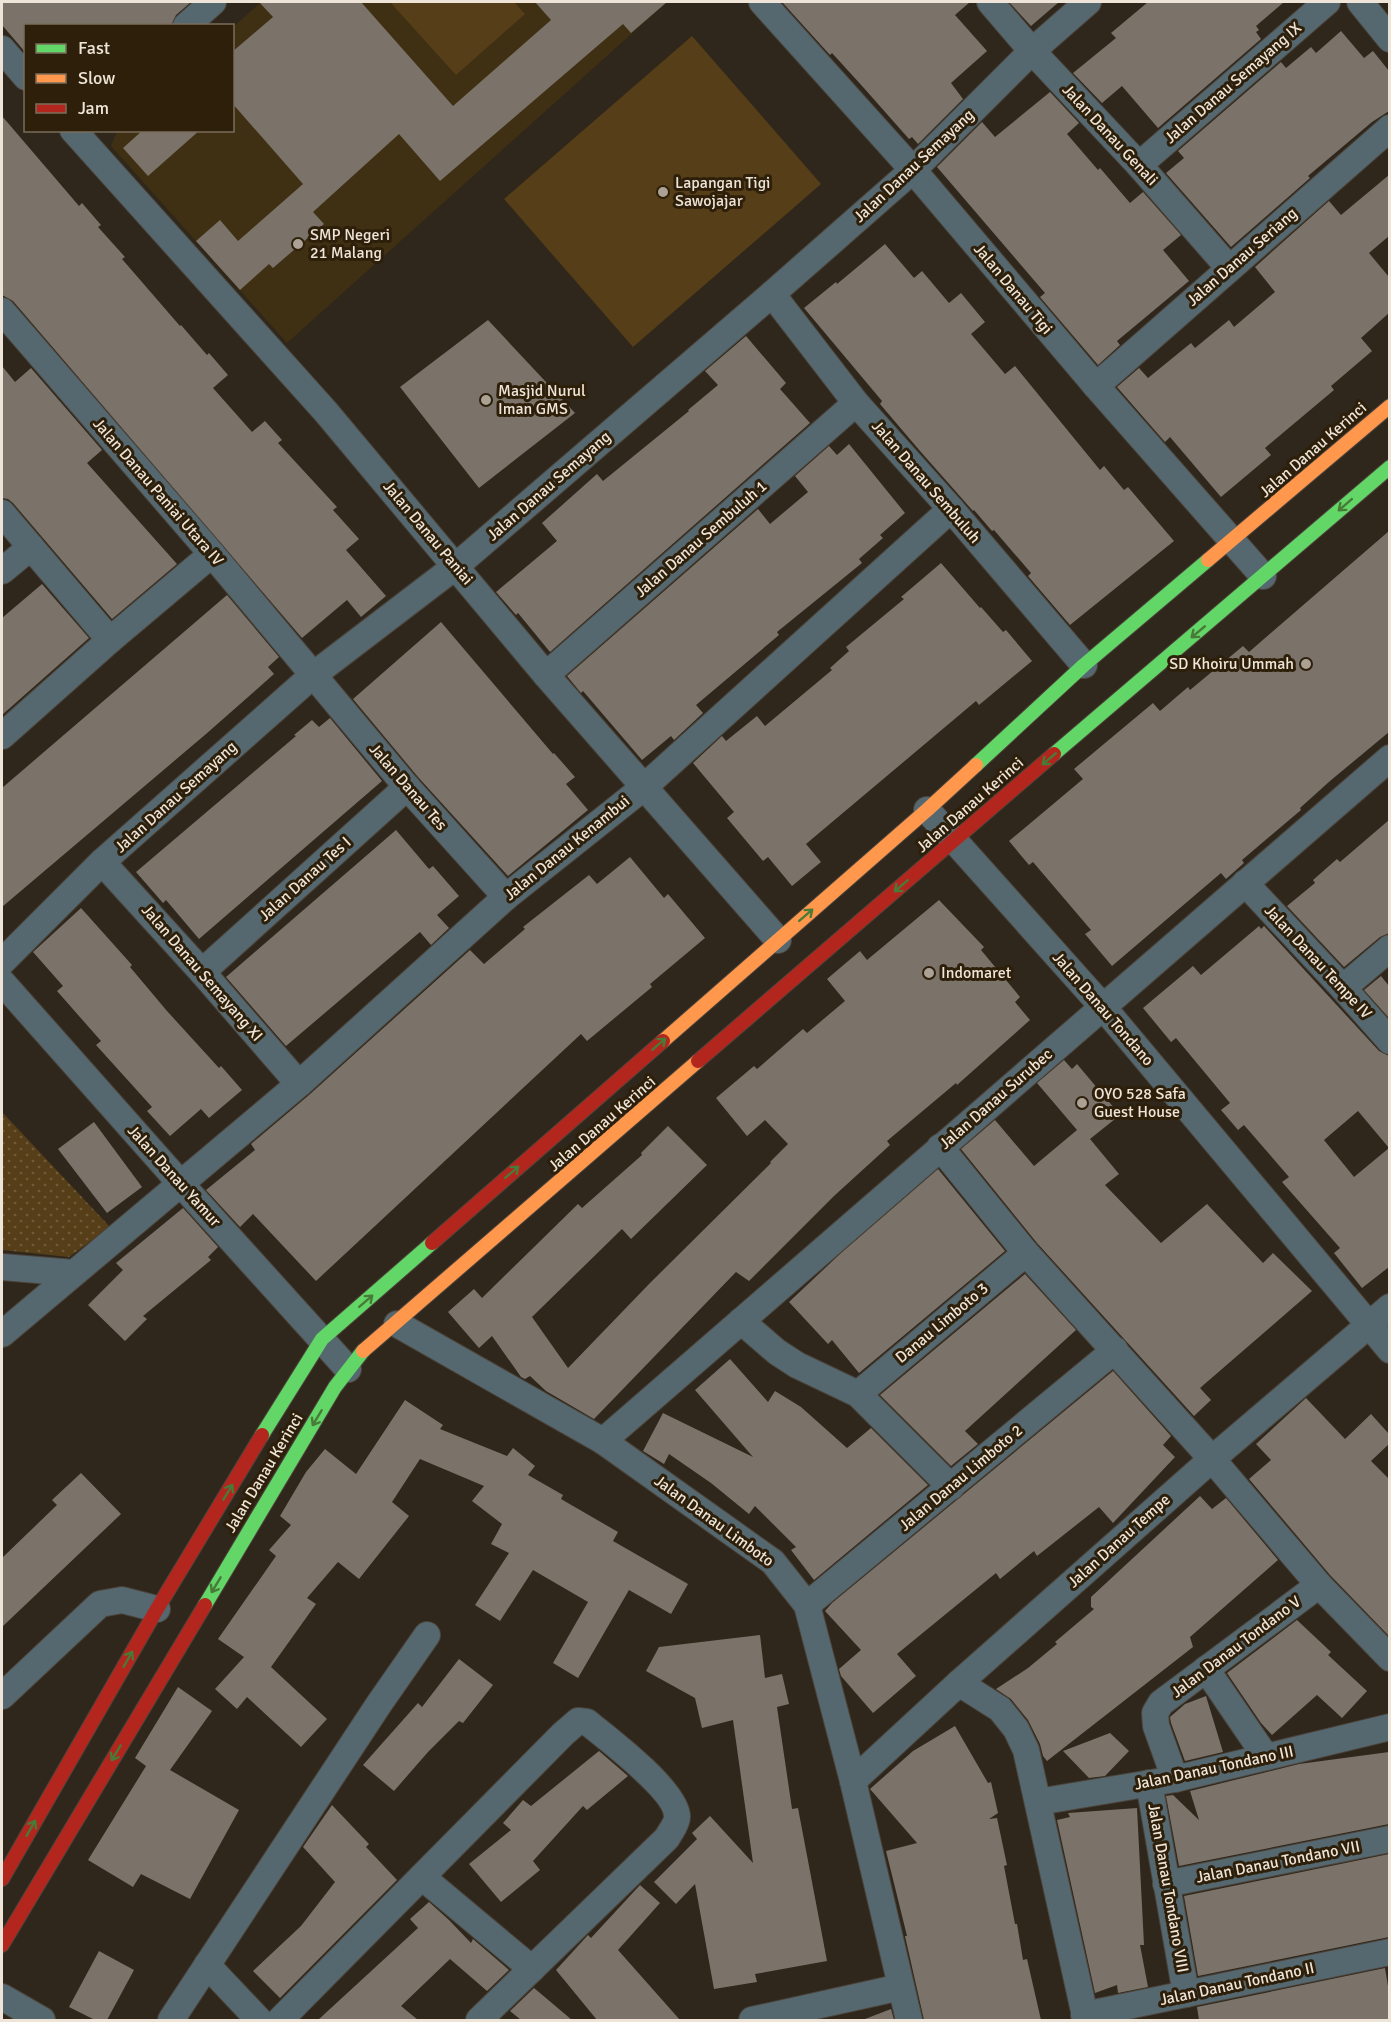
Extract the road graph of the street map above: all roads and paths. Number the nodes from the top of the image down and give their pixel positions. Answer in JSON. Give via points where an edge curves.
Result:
{"nodes":[{"id":1,"x":762,"y":2,"type":"edge"},
{"id":2,"x":990,"y":2,"type":"edge"},
{"id":3,"x":1088,"y":2,"type":"edge"},
{"id":4,"x":1327,"y":2,"type":"edge"},
{"id":5,"x":1360,"y":2,"type":"edge"},
{"id":6,"x":1389,"y":39,"type":"edge"},
{"id":7,"x":2,"y":49,"type":"edge"},
{"id":8,"x":1032,"y":51,"type":"junction"},
{"id":9,"x":24,"y":75,"type":"edge"},
{"id":10,"x":1389,"y":128,"type":"edge"},
{"id":11,"x":75,"y":132,"type":"edge"},
{"id":12,"x":1139,"y":165,"type":"junction"},
{"id":13,"x":913,"y":170,"type":"junction"},
{"id":14,"x":1229,"y":268,"type":"junction"},
{"id":15,"x":772,"y":294,"type":"junction"},
{"id":16,"x":2,"y":311,"type":"edge"},
{"id":17,"x":1096,"y":386,"type":"junction"},
{"id":18,"x":856,"y":403,"type":"junction"},
{"id":19,"x":1389,"y":406,"type":"edge"},
{"id":20,"x":1389,"y":466,"type":"edge"},
{"id":21,"x":951,"y":509,"type":"junction"},
{"id":22,"x":2,"y":513,"type":"edge"},
{"id":23,"x":1233,"y":541,"type":"junction"},
{"id":24,"x":31,"y":547,"type":"junction"},
{"id":25,"x":212,"y":554,"type":"junction"},
{"id":26,"x":456,"y":566,"type":"junction"},
{"id":27,"x":2,"y":571,"type":"edge"},
{"id":28,"x":1263,"y":576,"type":"junction"},
{"id":29,"x":110,"y":640,"type":"junction"},
{"id":30,"x":1084,"y":665,"type":"junction"},
{"id":31,"x":546,"y":675,"type":"junction"},
{"id":32,"x":312,"y":676,"type":"junction"},
{"id":33,"x":2,"y":736,"type":"edge"},
{"id":34,"x":1389,"y":758,"type":"edge"},
{"id":35,"x":407,"y":787,"type":"junction"},
{"id":36,"x":643,"y":788,"type":"junction"},
{"id":37,"x":927,"y":810,"type":"junction"},
{"id":38,"x":954,"y":840,"type":"junction"},
{"id":39,"x":102,"y":862,"type":"junction"},
{"id":40,"x":1245,"y":883,"type":"junction"},
{"id":41,"x":506,"y":897,"type":"junction"},
{"id":42,"x":778,"y":939,"type":"junction"},
{"id":43,"x":1389,"y":948,"type":"edge"},
{"id":44,"x":2,"y":962,"type":"edge"},
{"id":45,"x":202,"y":972,"type":"junction"},
{"id":46,"x":2,"y":982,"type":"edge"},
{"id":47,"x":1343,"y":988,"type":"junction"},
{"id":48,"x":1103,"y":1007,"type":"junction"},
{"id":49,"x":1389,"y":1041,"type":"edge"},
{"id":50,"x":299,"y":1084,"type":"junction"},
{"id":51,"x":940,"y":1147,"type":"junction"},
{"id":52,"x":181,"y":1184,"type":"junction"},
{"id":53,"x":1026,"y":1253,"type":"junction"},
{"id":54,"x":2,"y":1267,"type":"edge"},
{"id":55,"x":74,"y":1273,"type":"junction"},
{"id":56,"x":1389,"y":1306,"type":"edge"},
{"id":57,"x":741,"y":1321,"type":"junction"},
{"id":58,"x":397,"y":1324,"type":"junction"},
{"id":59,"x":1368,"y":1324,"type":"junction"},
{"id":60,"x":2,"y":1334,"type":"edge"},
{"id":61,"x":322,"y":1339,"type":"junction"},
{"id":62,"x":1115,"y":1350,"type":"junction"},
{"id":63,"x":1389,"y":1350,"type":"edge"},
{"id":64,"x":348,"y":1369,"type":"junction"},
{"id":65,"x":858,"y":1394,"type":"junction"},
{"id":66,"x":603,"y":1441,"type":"junction"},
{"id":67,"x":1212,"y":1459,"type":"junction"},
{"id":68,"x":951,"y":1487,"type":"junction"},
{"id":69,"x":1319,"y":1585,"type":"junction"},
{"id":70,"x":807,"y":1605,"type":"junction"},
{"id":71,"x":157,"y":1609,"type":"junction"},
{"id":72,"x":427,"y":1635,"type":"dead end"},
{"id":73,"x":1389,"y":1658,"type":"edge"},
{"id":74,"x":1206,"y":1669,"type":"junction"},
{"id":75,"x":959,"y":1683,"type":"junction"},
{"id":76,"x":2,"y":1696,"type":"edge"},
{"id":77,"x":1389,"y":1727,"type":"edge"},
{"id":78,"x":1266,"y":1757,"type":"junction"},
{"id":79,"x":1175,"y":1779,"type":"junction"},
{"id":80,"x":853,"y":1781,"type":"junction"},
{"id":81,"x":1149,"y":1783,"type":"junction"},
{"id":82,"x":1038,"y":1802,"type":"junction"},
{"id":83,"x":1389,"y":1839,"type":"edge"},
{"id":84,"x":422,"y":1876,"type":"junction"},
{"id":85,"x":2,"y":1879,"type":"edge"},
{"id":86,"x":1166,"y":1884,"type":"junction"},
{"id":87,"x":2,"y":1945,"type":"edge"},
{"id":88,"x":1389,"y":1952,"type":"edge"},
{"id":89,"x":207,"y":1965,"type":"junction"},
{"id":90,"x":532,"y":1969,"type":"junction"},
{"id":91,"x":901,"y":1987,"type":"junction"},
{"id":92,"x":1186,"y":1994,"type":"junction"},
{"id":93,"x":2,"y":1997,"type":"edge"},
{"id":94,"x":1085,"y":2018,"type":"edge"},
{"id":95,"x":42,"y":2020,"type":"edge"},
{"id":96,"x":171,"y":2020,"type":"edge"},
{"id":97,"x":259,"y":2020,"type":"edge"},
{"id":98,"x":280,"y":2020,"type":"edge"},
{"id":99,"x":479,"y":2020,"type":"edge"},
{"id":100,"x":752,"y":2020,"type":"edge"},
{"id":101,"x":909,"y":2020,"type":"edge"}],
"edges":[{"from":1,"to":13,"type":"street","name":"Jalan Danau Tigi"},
{"from":2,"to":8,"type":"street","name":"Jalan Danau Genali"},
{"from":3,"to":8,"type":"street","name":"Jalan Danau Semayang"},
{"from":4,"to":12,"type":"street","name":"Jalan Danau Semayang IX"},
{"from":5,"to":6,"type":"street"},
{"from":7,"to":9,"type":"street"},
{"from":8,"to":12,"type":"street","name":"Jalan Danau Genali"},
{"from":8,"to":13,"type":"street","name":"Jalan Danau Semayang"},
{"from":10,"to":14,"type":"street","name":"Jalan Danau Seriang"},
{"from":11,"to":26,"type":"street","name":"Jalan Danau Paniai","via":[[326,412]]},
{"from":12,"to":14,"type":"street","name":"Jalan Danau Genali"},
{"from":13,"to":15,"type":"street","name":"Jalan Danau Semayang"},
{"from":13,"to":17,"type":"street","name":"Jalan Danau Tigi"},
{"from":14,"to":17,"type":"street","name":"Jalan Danau Seriang"},
{"from":15,"to":18,"type":"street","name":"Jalan Danau Sembuluh"},
{"from":15,"to":26,"type":"street","name":"Jalan Danau Semayang"},
{"from":16,"to":25,"type":"street","name":"Jalan Danau Paniai Utara IV"},
{"from":17,"to":23,"type":"street","name":"Jalan Danau Tigi"},
{"from":18,"to":21,"type":"street","name":"Jalan Danau Sembuluh"},
{"from":18,"to":31,"type":"street","name":"Jalan Danau Sembuluh 1"},
{"from":19,"to":23,"type":"street","name":"Jalan Danau Kerinci"},
{"from":20,"to":28,"type":"street","name":"Jalan Danau Kerinci","one_way":true},
{"from":21,"to":30,"type":"street","name":"Jalan Danau Sembuluh"},
{"from":21,"to":36,"type":"street","name":"Jalan Danau Kenambui"},
{"from":22,"to":24,"type":"street"},
{"from":23,"to":28,"type":"street","name":"Jalan Danau Tigi"},
{"from":23,"to":30,"type":"street","name":"Jalan Danau Kerinci"},
{"from":24,"to":27,"type":"street"},
{"from":24,"to":29,"type":"street"},
{"from":25,"to":29,"type":"street"},
{"from":25,"to":32,"type":"street","name":"Jalan Danau Paniai Utara IV"},
{"from":26,"to":31,"type":"street","name":"Jalan Danau Paniai"},
{"from":26,"to":32,"type":"street","name":"Jalan Danau Semayang"},
{"from":28,"to":38,"type":"street","name":"Jalan Danau Kerinci","one_way":true},
{"from":29,"to":33,"type":"street"},
{"from":30,"to":37,"type":"street","name":"Jalan Danau Kerinci"},
{"from":31,"to":36,"type":"street","name":"Jalan Danau Paniai"},
{"from":32,"to":35,"type":"street","name":"Jalan Danau Tes"},
{"from":32,"to":39,"type":"street","name":"Jalan Danau Semayang"},
{"from":34,"to":40,"type":"street","name":"Jalan Danau Surubec"},
{"from":35,"to":41,"type":"street","name":"Jalan Danau Tes"},
{"from":35,"to":45,"type":"street","name":"Jalan Danau Tes I"},
{"from":36,"to":41,"type":"street","name":"Jalan Danau Kenambui"},
{"from":36,"to":42,"type":"street","name":"Jalan Danau Paniai"},
{"from":37,"to":38,"type":"street","name":"Jalan Danau Tondano"},
{"from":42,"to":37,"type":"street","name":"Jalan Danau Kerinci","one_way":true},
{"from":38,"to":48,"type":"street","name":"Jalan Danau Tondano"},
{"from":38,"to":58,"type":"street","name":"Jalan Danau Kerinci","one_way":true},
{"from":39,"to":44,"type":"street","name":"Jalan Danau Semayang"},
{"from":39,"to":45,"type":"street","name":"Jalan Danau Semayang XI"},
{"from":40,"to":47,"type":"street","name":"Jalan Danau Tempe IV"},
{"from":40,"to":48,"type":"street","name":"Jalan Danau Surubec"},
{"from":41,"to":50,"type":"street","name":"Jalan Danau Kenambui"},
{"from":61,"to":42,"type":"street","name":"Jalan Danau Kerinci","one_way":true},
{"from":43,"to":47,"type":"street"},
{"from":45,"to":50,"type":"street","name":"Jalan Danau Semayang XI"},
{"from":46,"to":52,"type":"street","name":"Jalan Danau Yamur"},
{"from":47,"to":49,"type":"street","name":"Jalan Danau Tempe IV"},
{"from":48,"to":51,"type":"street","name":"Jalan Danau Surubec"},
{"from":48,"to":59,"type":"street","name":"Jalan Danau Tondano"},
{"from":50,"to":52,"type":"street","name":"Jalan Danau Kenambui"},
{"from":51,"to":53,"type":"street"},
{"from":51,"to":57,"type":"street","name":"Jalan Danau Surubec"},
{"from":52,"to":55,"type":"street","name":"Jalan Danau Kenambui"},
{"from":52,"to":61,"type":"street","name":"Jalan Danau Yamur"},
{"from":53,"to":62,"type":"street"},
{"from":53,"to":65,"type":"street","name":"Danau Limboto 3"},
{"from":54,"to":55,"type":"street"},
{"from":55,"to":60,"type":"street","name":"Jalan Danau Kenambui"},
{"from":56,"to":59,"type":"street","name":"Jalan Danau Tempe"},
{"from":57,"to":65,"type":"street","via":[[797,1365]]},
{"from":57,"to":66,"type":"street","name":"Jalan Danau Surubec"},
{"from":58,"to":64,"type":"street","name":"Jalan Danau Kerinci"},
{"from":58,"to":66,"type":"street","name":"Jalan Danau Limboto"},
{"from":59,"to":63,"type":"street","name":"Jalan Danau Tondano"},
{"from":59,"to":67,"type":"street","name":"Jalan Danau Tempe"},
{"from":61,"to":64,"type":"street","name":"Jalan Danau Yamur"},
{"from":71,"to":61,"type":"street","name":"Jalan Danau Kerinci","one_way":true},
{"from":62,"to":67,"type":"street"},
{"from":62,"to":68,"type":"street","name":"Jalan Danau Limboto 2"},
{"from":64,"to":87,"type":"street","name":"Jalan Danau Kerinci","one_way":true},
{"from":65,"to":68,"type":"street"},
{"from":66,"to":70,"type":"street","name":"Jalan Danau Limboto","via":[[773,1562]]},
{"from":67,"to":69,"type":"street"},
{"from":67,"to":75,"type":"street","name":"Jalan Danau Tempe"},
{"from":68,"to":70,"type":"street","name":"Jalan Danau Limboto 2"},
{"from":69,"to":73,"type":"street"},
{"from":69,"to":74,"type":"street","name":"Jalan Danau Tondano V"},
{"from":70,"to":80,"type":"street","name":"Jalan Danau Limboto"},
{"from":71,"to":76,"type":"street","via":[[122,1600],[100,1604]]},
{"from":85,"to":71,"type":"street","name":"Jalan Danau Kerinci","one_way":true},
{"from":72,"to":89,"type":"street"},
{"from":74,"to":78,"type":"street"},
{"from":74,"to":79,"type":"street","name":"Jalan Danau Tondano V","via":[[1161,1703],[1155,1713]]},
{"from":75,"to":80,"type":"street","name":"Jalan Danau Tempe"},
{"from":75,"to":82,"type":"street","via":[[1000,1709],[1016,1729],[1026,1750]]},
{"from":77,"to":78,"type":"street","name":"Jalan Danau Tondano III"},
{"from":78,"to":79,"type":"street","name":"Jalan Danau Tondano III"},
{"from":79,"to":81,"type":"street","name":"Jalan Danau Tondano III"},
{"from":80,"to":91,"type":"street","name":"Jalan Danau Limboto"},
{"from":81,"to":82,"type":"street","name":"Jalan Danau Tondano III"},
{"from":81,"to":86,"type":"street","name":"Jalan Danau Tondano VIII"},
{"from":82,"to":94,"type":"street"},
{"from":83,"to":86,"type":"street","name":"Jalan Danau Tondano VII"},
{"from":84,"to":90,"type":"street"},
{"from":84,"to":90,"type":"street","via":[[578,1721],[587,1722],[644,1768],[675,1806],[677,1819],[667,1838]]},
{"from":84,"to":98,"type":"street"},
{"from":86,"to":92,"type":"street","name":"Jalan Danau Tondano VIII"},
{"from":88,"to":92,"type":"street","name":"Jalan Danau Tondano II"},
{"from":89,"to":96,"type":"street"},
{"from":89,"to":97,"type":"street"},
{"from":90,"to":99,"type":"street"},
{"from":91,"to":100,"type":"street"},
{"from":91,"to":101,"type":"street","name":"Jalan Danau Limboto"},
{"from":92,"to":94,"type":"street","name":"Jalan Danau Tondano II"},
{"from":93,"to":95,"type":"street"}]}
